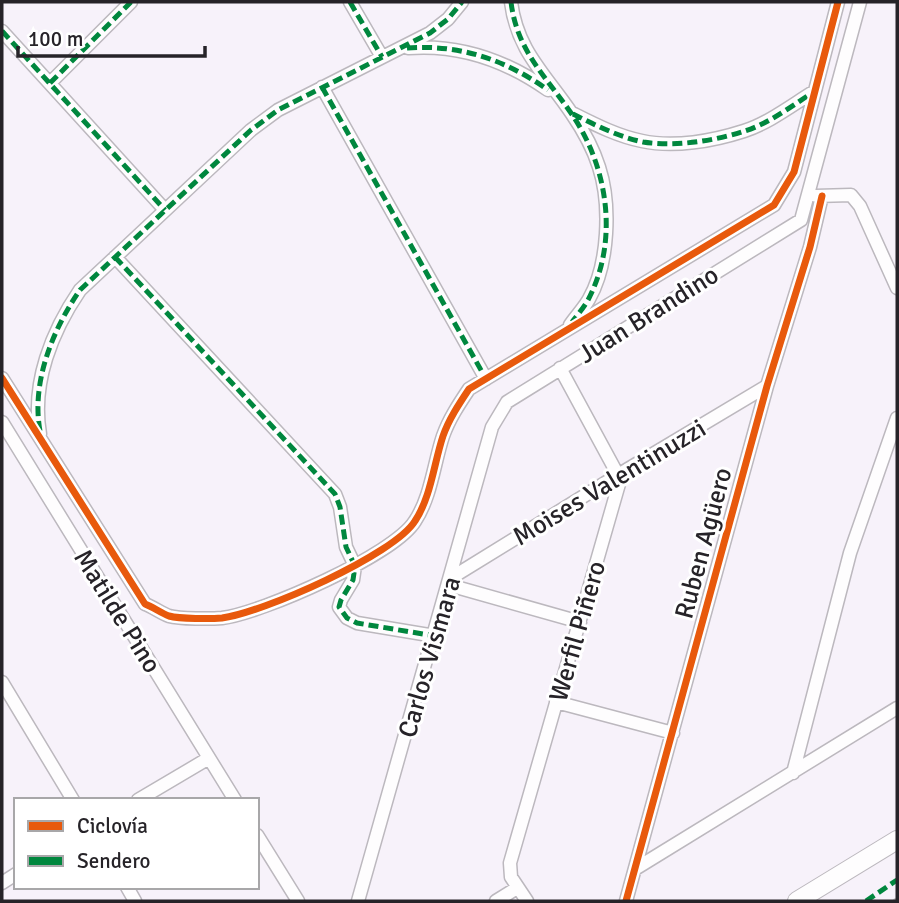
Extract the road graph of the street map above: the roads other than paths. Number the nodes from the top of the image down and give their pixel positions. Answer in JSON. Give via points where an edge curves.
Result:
{"nodes":[{"id":1,"x":131,"y":2,"type":"edge"},
{"id":2,"x":350,"y":2,"type":"edge"},
{"id":3,"x":462,"y":2,"type":"edge"},
{"id":4,"x":511,"y":2,"type":"edge"},
{"id":5,"x":838,"y":2,"type":"edge"},
{"id":6,"x":860,"y":2,"type":"edge"},
{"id":7,"x":2,"y":31,"type":"edge"},
{"id":8,"x":402,"y":49,"type":"junction"},
{"id":9,"x":382,"y":57,"type":"junction"},
{"id":10,"x":50,"y":83,"type":"junction"},
{"id":11,"x":322,"y":87,"type":"junction"},
{"id":12,"x":815,"y":91,"type":"junction"},
{"id":13,"x":560,"y":98,"type":"junction"},
{"id":14,"x":572,"y":113,"type":"junction"},
{"id":15,"x":822,"y":196,"type":"junction"},
{"id":16,"x":806,"y":197,"type":"junction"},
{"id":17,"x":164,"y":210,"type":"junction"},
{"id":18,"x":115,"y":257,"type":"junction"},
{"id":19,"x":897,"y":288,"type":"edge"},
{"id":20,"x":565,"y":330,"type":"junction"},
{"id":21,"x":560,"y":368,"type":"junction"},
{"id":22,"x":2,"y":378,"type":"edge"},
{"id":23,"x":485,"y":379,"type":"junction"},
{"id":24,"x":768,"y":386,"type":"junction"},
{"id":25,"x":500,"y":412,"type":"joint"},
{"id":26,"x":897,"y":418,"type":"edge"},
{"id":27,"x":2,"y":422,"type":"edge"},
{"id":28,"x":42,"y":442,"type":"junction"},
{"id":29,"x":618,"y":475,"type":"junction"},
{"id":30,"x":355,"y":566,"type":"junction"},
{"id":31,"x":450,"y":582,"type":"junction"},
{"id":32,"x":580,"y":622,"type":"junction"},
{"id":33,"x":435,"y":636,"type":"junction"},
{"id":34,"x":2,"y":682,"type":"edge"},
{"id":35,"x":556,"y":702,"type":"junction"},
{"id":36,"x":897,"y":708,"type":"edge"},
{"id":37,"x":673,"y":733,"type":"junction"},
{"id":38,"x":209,"y":758,"type":"junction"},
{"id":39,"x":793,"y":773,"type":"junction"},
{"id":40,"x":72,"y":798,"type":"edge"},
{"id":41,"x":141,"y":798,"type":"edge"},
{"id":42,"x":234,"y":798,"type":"edge"},
{"id":43,"x":259,"y":838,"type":"edge"},
{"id":44,"x":897,"y":840,"type":"edge"},
{"id":45,"x":635,"y":869,"type":"junction"},
{"id":46,"x":517,"y":888,"type":"junction"},
{"id":47,"x":299,"y":901,"type":"edge"},
{"id":48,"x":358,"y":901,"type":"edge"},
{"id":49,"x":496,"y":901,"type":"edge"},
{"id":50,"x":527,"y":901,"type":"edge"},
{"id":51,"x":626,"y":901,"type":"edge"},
{"id":52,"x":797,"y":901,"type":"edge"}],
"edges":[{"from":1,"to":10,"type":"street"},
{"from":2,"to":9,"type":"street"},
{"from":3,"to":8,"type":"street","via":[[448,19]]},
{"from":4,"to":13,"type":"street","via":[[520,38]]},
{"from":5,"to":12,"type":"street"},
{"from":6,"to":16,"type":"street"},
{"from":7,"to":10,"type":"street"},
{"from":8,"to":9,"type":"street"},
{"from":8,"to":13,"type":"street","via":[[441,48],[474,54],[522,71]]},
{"from":9,"to":11,"type":"street"},
{"from":10,"to":17,"type":"street"},
{"from":11,"to":17,"type":"street","via":[[251,130]]},
{"from":11,"to":23,"type":"street"},
{"from":12,"to":14,"type":"street","via":[[745,131],[667,144],[642,141]]},
{"from":12,"to":20,"type":"street","via":[[794,172],[774,205]]},
{"from":13,"to":14,"type":"street"},
{"from":14,"to":20,"type":"street","via":[[600,169],[606,222],[604,260],[590,298]]},
{"from":15,"to":16,"type":"street"},
{"from":15,"to":19,"type":"street","via":[[851,195]]},
{"from":15,"to":24,"type":"street","name":"Ruben Agüero"},
{"from":16,"to":21,"type":"street","name":"Juan Brandino","via":[[801,220]]},
{"from":17,"to":18,"type":"street"},
{"from":18,"to":28,"type":"street","via":[[80,289],[52,339],[38,402]]},
{"from":18,"to":30,"type":"street","via":[[335,494],[346,547]]},
{"from":20,"to":23,"type":"street"},
{"from":21,"to":25,"type":"street","name":"Juan Brandino"},
{"from":21,"to":29,"type":"street"},
{"from":22,"to":28,"type":"street"},
{"from":23,"to":30,"type":"street","via":[[469,389],[455,410],[415,522]]},
{"from":24,"to":29,"type":"street","name":"Moises Valentinuzzi"},
{"from":24,"to":37,"type":"street","name":"Ruben Agüero"},
{"from":25,"to":31,"type":"street","name":"Carlos Vismara"},
{"from":26,"to":39,"type":"street","via":[[850,553]]},
{"from":27,"to":38,"type":"street","name":"Matilde Pino"},
{"from":28,"to":30,"type":"street","via":[[145,604],[169,616],[222,618],[290,597]]},
{"from":29,"to":31,"type":"street","name":"Moises Valentinuzzi"},
{"from":29,"to":32,"type":"street","name":"Werfil Piñero"},
{"from":30,"to":33,"type":"street","via":[[339,607],[347,618]]},
{"from":31,"to":32,"type":"street"},
{"from":31,"to":33,"type":"street","name":"Carlos Vismara"},
{"from":32,"to":35,"type":"street","name":"Werfil Piñero"},
{"from":33,"to":48,"type":"street","name":"Carlos Vismara"},
{"from":34,"to":40,"type":"street"},
{"from":35,"to":37,"type":"street"},
{"from":35,"to":46,"type":"street","name":"Werfil Piñero","via":[[510,863]]},
{"from":36,"to":39,"type":"street"},
{"from":37,"to":45,"type":"street","name":"Ruben Agüero"},
{"from":38,"to":41,"type":"street"},
{"from":38,"to":42,"type":"street","name":"Matilde Pino"},
{"from":39,"to":45,"type":"street"},
{"from":43,"to":47,"type":"street"},
{"from":44,"to":52,"type":"main road"},
{"from":45,"to":51,"type":"street","name":"Ruben Agüero"},
{"from":46,"to":49,"type":"street"},
{"from":46,"to":50,"type":"street","name":"Werfil Piñero"}]}
